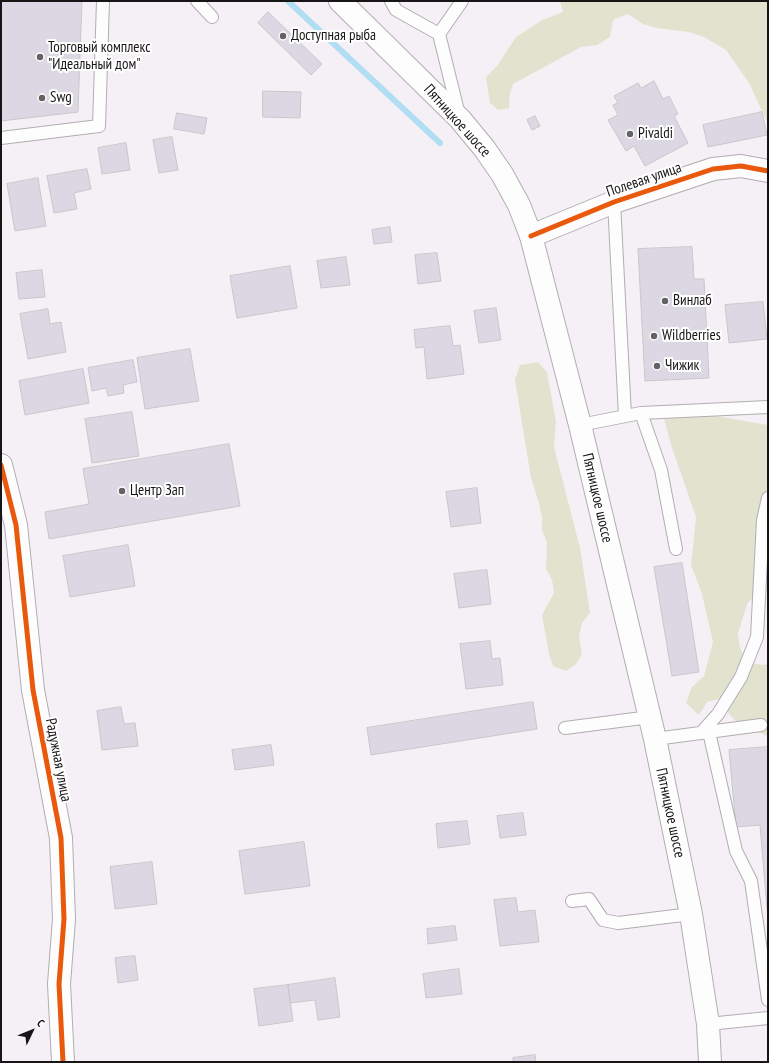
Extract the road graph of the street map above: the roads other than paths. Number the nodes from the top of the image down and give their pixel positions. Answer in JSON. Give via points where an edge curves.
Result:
{"nodes":[{"id":1,"x":103,"y":1,"type":"edge"},
{"id":2,"x":197,"y":1,"type":"edge"},
{"id":3,"x":340,"y":1,"type":"edge"},
{"id":4,"x":391,"y":1,"type":"edge"},
{"id":5,"x":462,"y":1,"type":"edge"},
{"id":6,"x":212,"y":17,"type":"dead end"},
{"id":7,"x":439,"y":34,"type":"junction"},
{"id":8,"x":460,"y":119,"type":"junction"},
{"id":9,"x":1,"y":138,"type":"edge"},
{"id":10,"x":768,"y":171,"type":"edge"},
{"id":11,"x":614,"y":202,"type":"junction"},
{"id":12,"x":531,"y":236,"type":"junction"},
{"id":13,"x":768,"y":407,"type":"edge"},
{"id":14,"x":641,"y":413,"type":"junction"},
{"id":15,"x":625,"y":416,"type":"junction"},
{"id":16,"x":580,"y":425,"type":"junction"},
{"id":17,"x":1,"y":465,"type":"edge"},
{"id":18,"x":768,"y":498,"type":"edge"},
{"id":19,"x":676,"y":549,"type":"dead end"},
{"id":20,"x":650,"y":717,"type":"junction"},
{"id":21,"x":761,"y":725,"type":"dead end"},
{"id":22,"x":565,"y":728,"type":"dead end"},
{"id":23,"x":705,"y":733,"type":"junction"},
{"id":24,"x":655,"y":739,"type":"junction"},
{"id":25,"x":572,"y":901,"type":"dead end"},
{"id":26,"x":691,"y":914,"type":"junction"},
{"id":27,"x":768,"y":1000,"type":"edge"},
{"id":28,"x":768,"y":1018,"type":"edge"},
{"id":29,"x":708,"y":1024,"type":"junction"},
{"id":30,"x":63,"y":1062,"type":"edge"},
{"id":31,"x":710,"y":1062,"type":"edge"}],
"edges":[{"from":1,"to":9,"type":"lane","via":[[99,126]]},
{"from":2,"to":6,"type":"lane"},
{"from":3,"to":8,"type":"main road","name":"Пятницкое шоссе"},
{"from":4,"to":7,"type":"lane","via":[[396,10]]},
{"from":5,"to":7,"type":"lane"},
{"from":7,"to":8,"type":"lane"},
{"from":8,"to":12,"type":"main road","name":"Пятницкое шоссе","via":[[502,174],[519,205]]},
{"from":10,"to":11,"type":"main road","name":"Полевая улица","via":[[741,166],[714,169]]},
{"from":11,"to":12,"type":"main road","name":"Полевая улица"},
{"from":11,"to":15,"type":"lane"},
{"from":12,"to":16,"type":"main road","name":"Пятницкое шоссе"},
{"from":13,"to":14,"type":"lane"},
{"from":14,"to":15,"type":"lane"},
{"from":14,"to":19,"type":"lane","via":[[661,470]]},
{"from":15,"to":16,"type":"lane"},
{"from":16,"to":20,"type":"main road","name":"Пятницкое шоссе"},
{"from":17,"to":30,"type":"main road","name":"Радужная улица","via":[[16,525],[33,690],[61,838],[64,919],[59,984]]},
{"from":18,"to":23,"type":"lane","via":[[763,520],[757,637],[741,677]]},
{"from":20,"to":22,"type":"lane"},
{"from":20,"to":24,"type":"main road","name":"Пятницкое шоссе"},
{"from":21,"to":23,"type":"lane"},
{"from":23,"to":24,"type":"lane"},
{"from":23,"to":27,"type":"lane","via":[[736,851],[751,881]]},
{"from":24,"to":26,"type":"main road","name":"Пятницкое шоссе"},
{"from":25,"to":26,"type":"lane","via":[[589,899],[603,920],[618,923]]},
{"from":26,"to":29,"type":"main road","name":"Пятницкое шоссе"},
{"from":28,"to":29,"type":"lane"},
{"from":29,"to":31,"type":"main road","name":"Пятницкое шоссе"}]}
